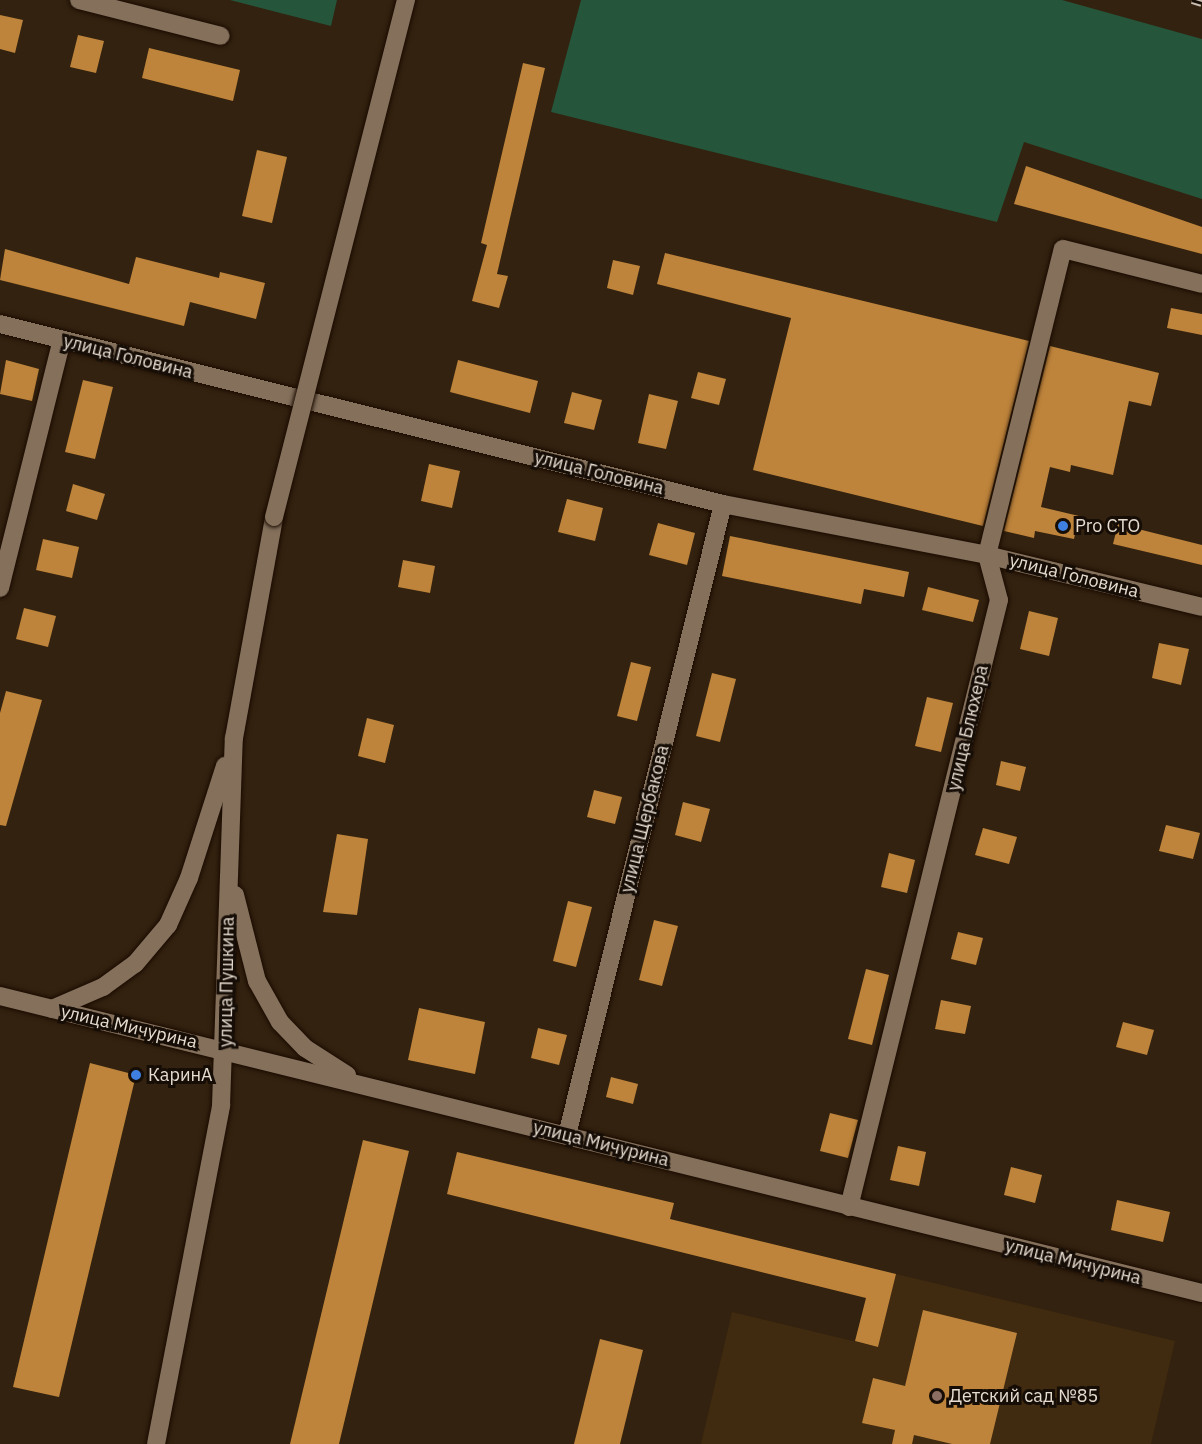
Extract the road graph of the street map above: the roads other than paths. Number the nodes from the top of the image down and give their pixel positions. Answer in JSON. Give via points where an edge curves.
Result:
{"nodes":[{"id":1,"x":79,"y":0,"type":"edge"},
{"id":2,"x":406,"y":0,"type":"edge"},
{"id":3,"x":220,"y":36,"type":"dead end"},
{"id":4,"x":1202,"y":284,"type":"edge"},
{"id":5,"x":0,"y":324,"type":"edge"},
{"id":6,"x":62,"y":340,"type":"junction"},
{"id":7,"x":723,"y":504,"type":"junction"},
{"id":8,"x":987,"y":555,"type":"junction"},
{"id":9,"x":0,"y":588,"type":"edge"},
{"id":10,"x":1202,"y":607,"type":"edge"},
{"id":11,"x":234,"y":738,"type":"junction"},
{"id":12,"x":228,"y":867,"type":"junction"},
{"id":13,"x":0,"y":996,"type":"edge"},
{"id":14,"x":52,"y":1009,"type":"junction"},
{"id":15,"x":226,"y":1050,"type":"junction"},
{"id":16,"x":369,"y":1088,"type":"junction"},
{"id":17,"x":567,"y":1134,"type":"junction"},
{"id":18,"x":849,"y":1207,"type":"junction"},
{"id":19,"x":1202,"y":1293,"type":"edge"},
{"id":20,"x":156,"y":1444,"type":"edge"}],
"edges":[{"from":1,"to":3,"type":"street"},
{"from":2,"to":11,"type":"street","name":"улица Пушкина","bridge":true,"via":[[274,517]]},
{"from":4,"to":8,"type":"street","name":"улица Блюхера","via":[[1063,249]]},
{"from":5,"to":6,"type":"street","name":"улица Головина"},
{"from":6,"to":7,"type":"street","name":"улица Головина"},
{"from":6,"to":9,"type":"street"},
{"from":7,"to":8,"type":"street","name":"улица Головина"},
{"from":7,"to":17,"type":"street","name":"улица Щербакова"},
{"from":8,"to":10,"type":"street","name":"улица Головина"},
{"from":8,"to":18,"type":"street","name":"улица Блюхера","via":[[999,600]]},
{"from":11,"to":12,"type":"street","name":"улица Пушкина"},
{"from":11,"to":14,"type":"street","via":[[189,878],[168,925],[127,970],[103,987]]},
{"from":12,"to":15,"type":"street","name":"улица Пушкина"},
{"from":12,"to":16,"type":"street","via":[[256,981],[280,1022],[305,1048]]},
{"from":13,"to":14,"type":"street","name":"улица Мичурина"},
{"from":14,"to":15,"type":"street","name":"улица Мичурина"},
{"from":15,"to":16,"type":"street","name":"улица Мичурина"},
{"from":15,"to":20,"type":"street","name":"улица Пушкина","via":[[214,1152]]},
{"from":16,"to":17,"type":"street","name":"улица Мичурина"},
{"from":17,"to":18,"type":"street","name":"улица Мичурина"},
{"from":18,"to":19,"type":"street","name":"улица Мичурина"}]}
